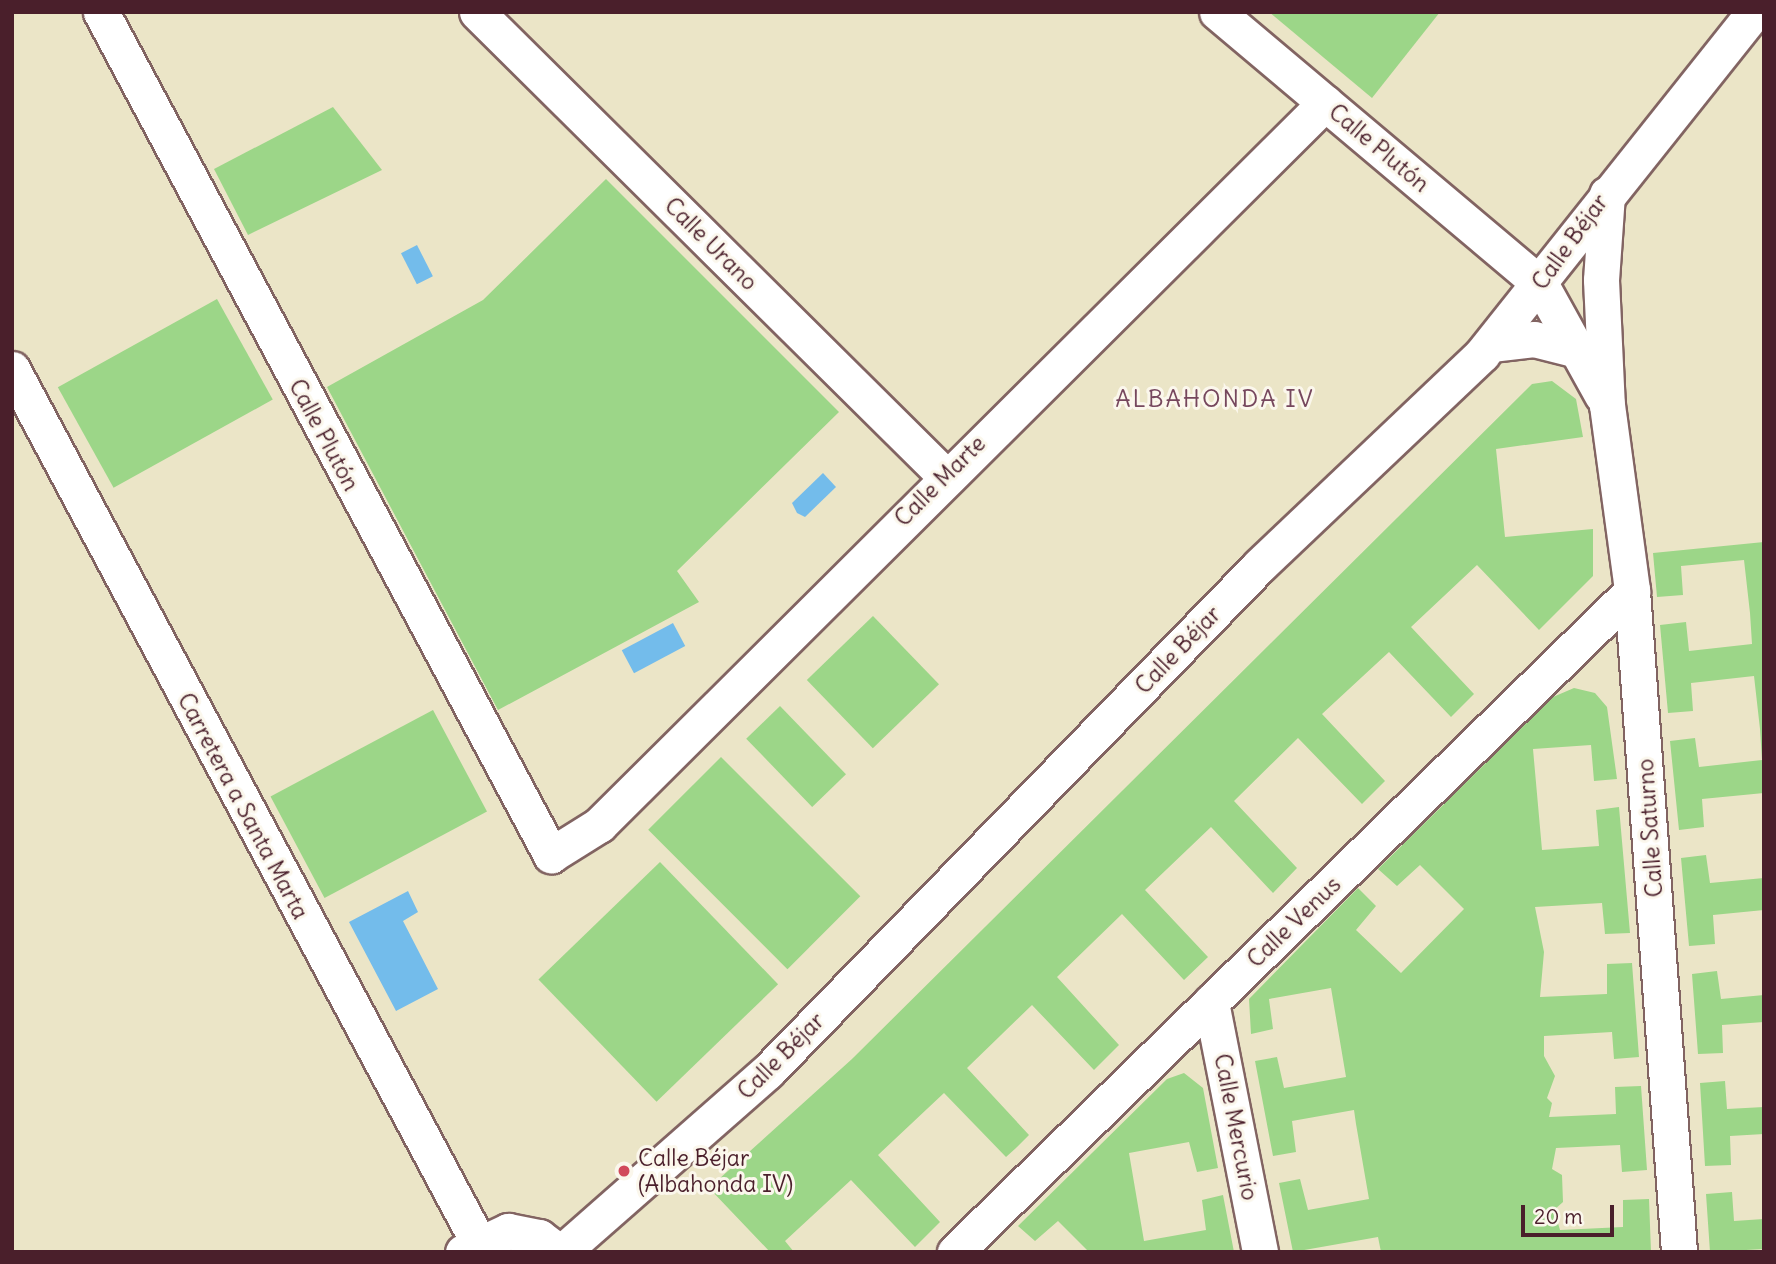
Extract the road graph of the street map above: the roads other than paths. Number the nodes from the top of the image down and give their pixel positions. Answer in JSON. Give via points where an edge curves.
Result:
{"nodes":[{"id":1,"x":101,"y":12,"type":"edge"},
{"id":2,"x":477,"y":12,"type":"edge"},
{"id":3,"x":1217,"y":12,"type":"edge"},
{"id":4,"x":1754,"y":12,"type":"edge"},
{"id":5,"x":1325,"y":103,"type":"junction"},
{"id":6,"x":1607,"y":191,"type":"junction"},
{"id":7,"x":1541,"y":285,"type":"junction"},
{"id":8,"x":1491,"y":344,"type":"junction"},
{"id":9,"x":1593,"y":345,"type":"junction"},
{"id":10,"x":12,"y":369,"type":"edge"},
{"id":11,"x":945,"y":476,"type":"junction"},
{"id":12,"x":1632,"y":591,"type":"junction"},
{"id":13,"x":551,"y":855,"type":"joint"},
{"id":14,"x":1211,"y":1002,"type":"junction"},
{"id":15,"x":470,"y":1246,"type":"edge"},
{"id":16,"x":560,"y":1252,"type":"edge"},
{"id":17,"x":955,"y":1252,"type":"edge"},
{"id":18,"x":1260,"y":1252,"type":"edge"},
{"id":19,"x":1679,"y":1252,"type":"edge"}],
"edges":[{"from":1,"to":13,"type":"street","name":"Calle Plutón"},
{"from":2,"to":11,"type":"street","name":"Calle Urano"},
{"from":3,"to":5,"type":"street","name":"Calle Plutón"},
{"from":4,"to":6,"type":"street","name":"Calle Béjar"},
{"from":5,"to":7,"type":"street","name":"Calle Plutón"},
{"from":5,"to":11,"type":"street","name":"Calle Marte"},
{"from":6,"to":7,"type":"street","name":"Calle Béjar"},
{"from":6,"to":9,"type":"street","name":"Calle Saturno"},
{"from":7,"to":8,"type":"street","name":"Calle Béjar"},
{"from":7,"to":9,"type":"street","name":"Calle Saturno","via":[[1574,298]]},
{"from":8,"to":9,"type":"street","via":[[1534,339]]},
{"from":8,"to":16,"type":"street","name":"Calle Béjar","via":[[1260,565],[766,1072]]},
{"from":9,"to":12,"type":"street","name":"Calle Saturno"},
{"from":10,"to":15,"type":"street","name":"Carretera a Santa Marta"},
{"from":11,"to":13,"type":"street","name":"Calle Marte","via":[[599,825]]},
{"from":12,"to":14,"type":"street","name":"Calle Venus"},
{"from":12,"to":19,"type":"street","name":"Calle Saturno"},
{"from":14,"to":17,"type":"street","name":"Calle Venus"},
{"from":14,"to":18,"type":"street","name":"Calle Mercurio"},
{"from":15,"to":16,"type":"street","via":[[524,1232]]}]}
